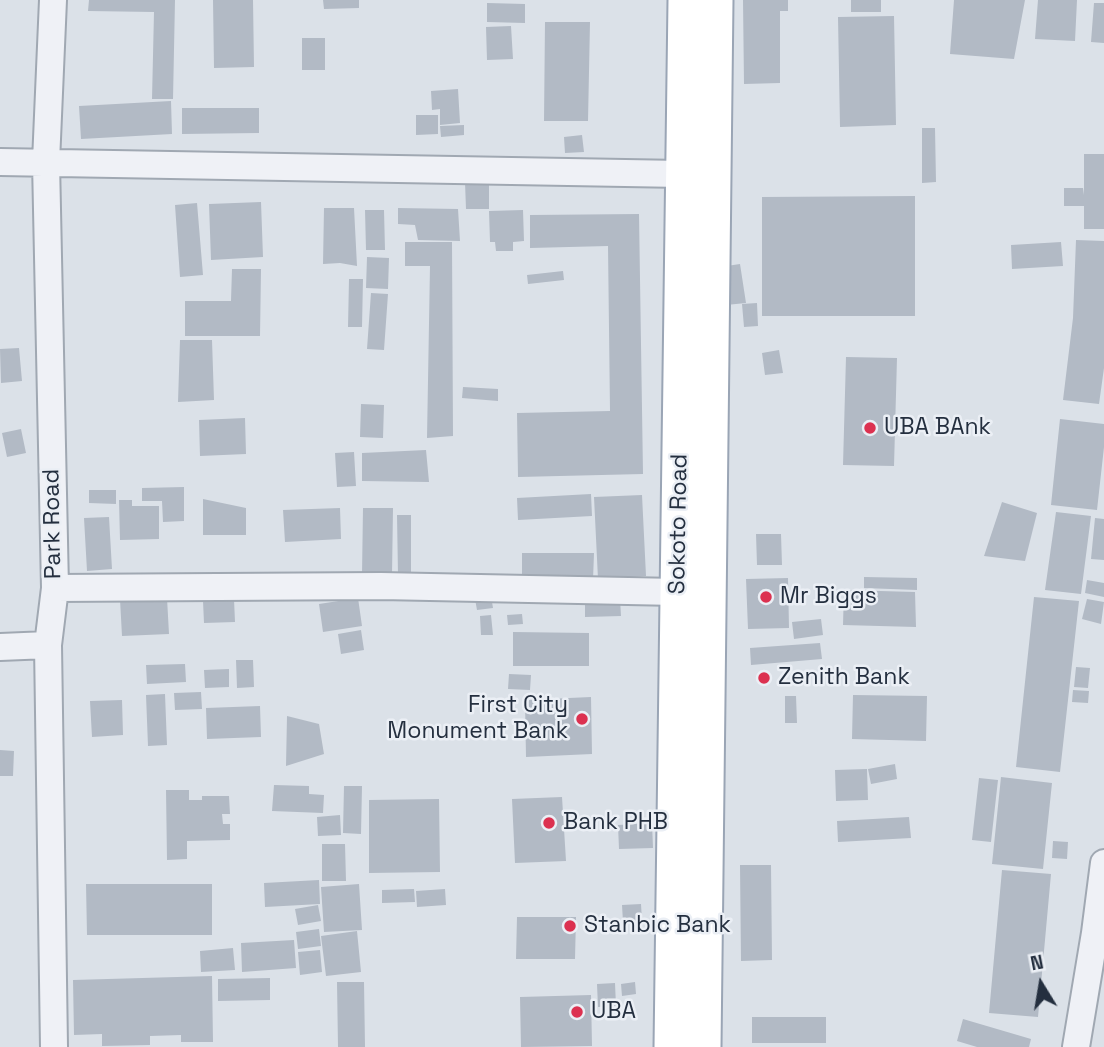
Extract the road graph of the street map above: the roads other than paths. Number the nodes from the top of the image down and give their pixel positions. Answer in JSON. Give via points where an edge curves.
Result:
{"nodes":[{"id":1,"x":53,"y":0,"type":"edge"},
{"id":2,"x":685,"y":0,"type":"edge"},
{"id":3,"x":716,"y":0,"type":"edge"},
{"id":4,"x":0,"y":162,"type":"edge"},
{"id":5,"x":46,"y":162,"type":"junction"},
{"id":6,"x":682,"y":174,"type":"junction"},
{"id":7,"x":55,"y":588,"type":"junction"},
{"id":8,"x":677,"y":592,"type":"junction"},
{"id":9,"x":48,"y":645,"type":"junction"},
{"id":10,"x":0,"y":647,"type":"edge"},
{"id":11,"x":1104,"y":863,"type":"edge"},
{"id":12,"x":54,"y":1047,"type":"edge"},
{"id":13,"x":671,"y":1047,"type":"edge"},
{"id":14,"x":704,"y":1047,"type":"edge"},
{"id":15,"x":1076,"y":1047,"type":"edge"}],
"edges":[{"from":1,"to":5,"type":"street","name":"Park Road"},
{"from":2,"to":6,"type":"main road","name":"Sokoto Road"},
{"from":3,"to":14,"type":"main road","name":"Sokoto Road"},
{"from":4,"to":5,"type":"street"},
{"from":5,"to":6,"type":"street"},
{"from":5,"to":7,"type":"street","name":"Park Road"},
{"from":6,"to":8,"type":"main road","name":"Sokoto Road"},
{"from":7,"to":8,"type":"street","via":[[381,586]]},
{"from":7,"to":9,"type":"street","name":"Park Road"},
{"from":8,"to":13,"type":"main road","name":"Sokoto Road"},
{"from":9,"to":10,"type":"street"},
{"from":9,"to":12,"type":"street","name":"Park Road"},
{"from":11,"to":15,"type":"street"}]}
